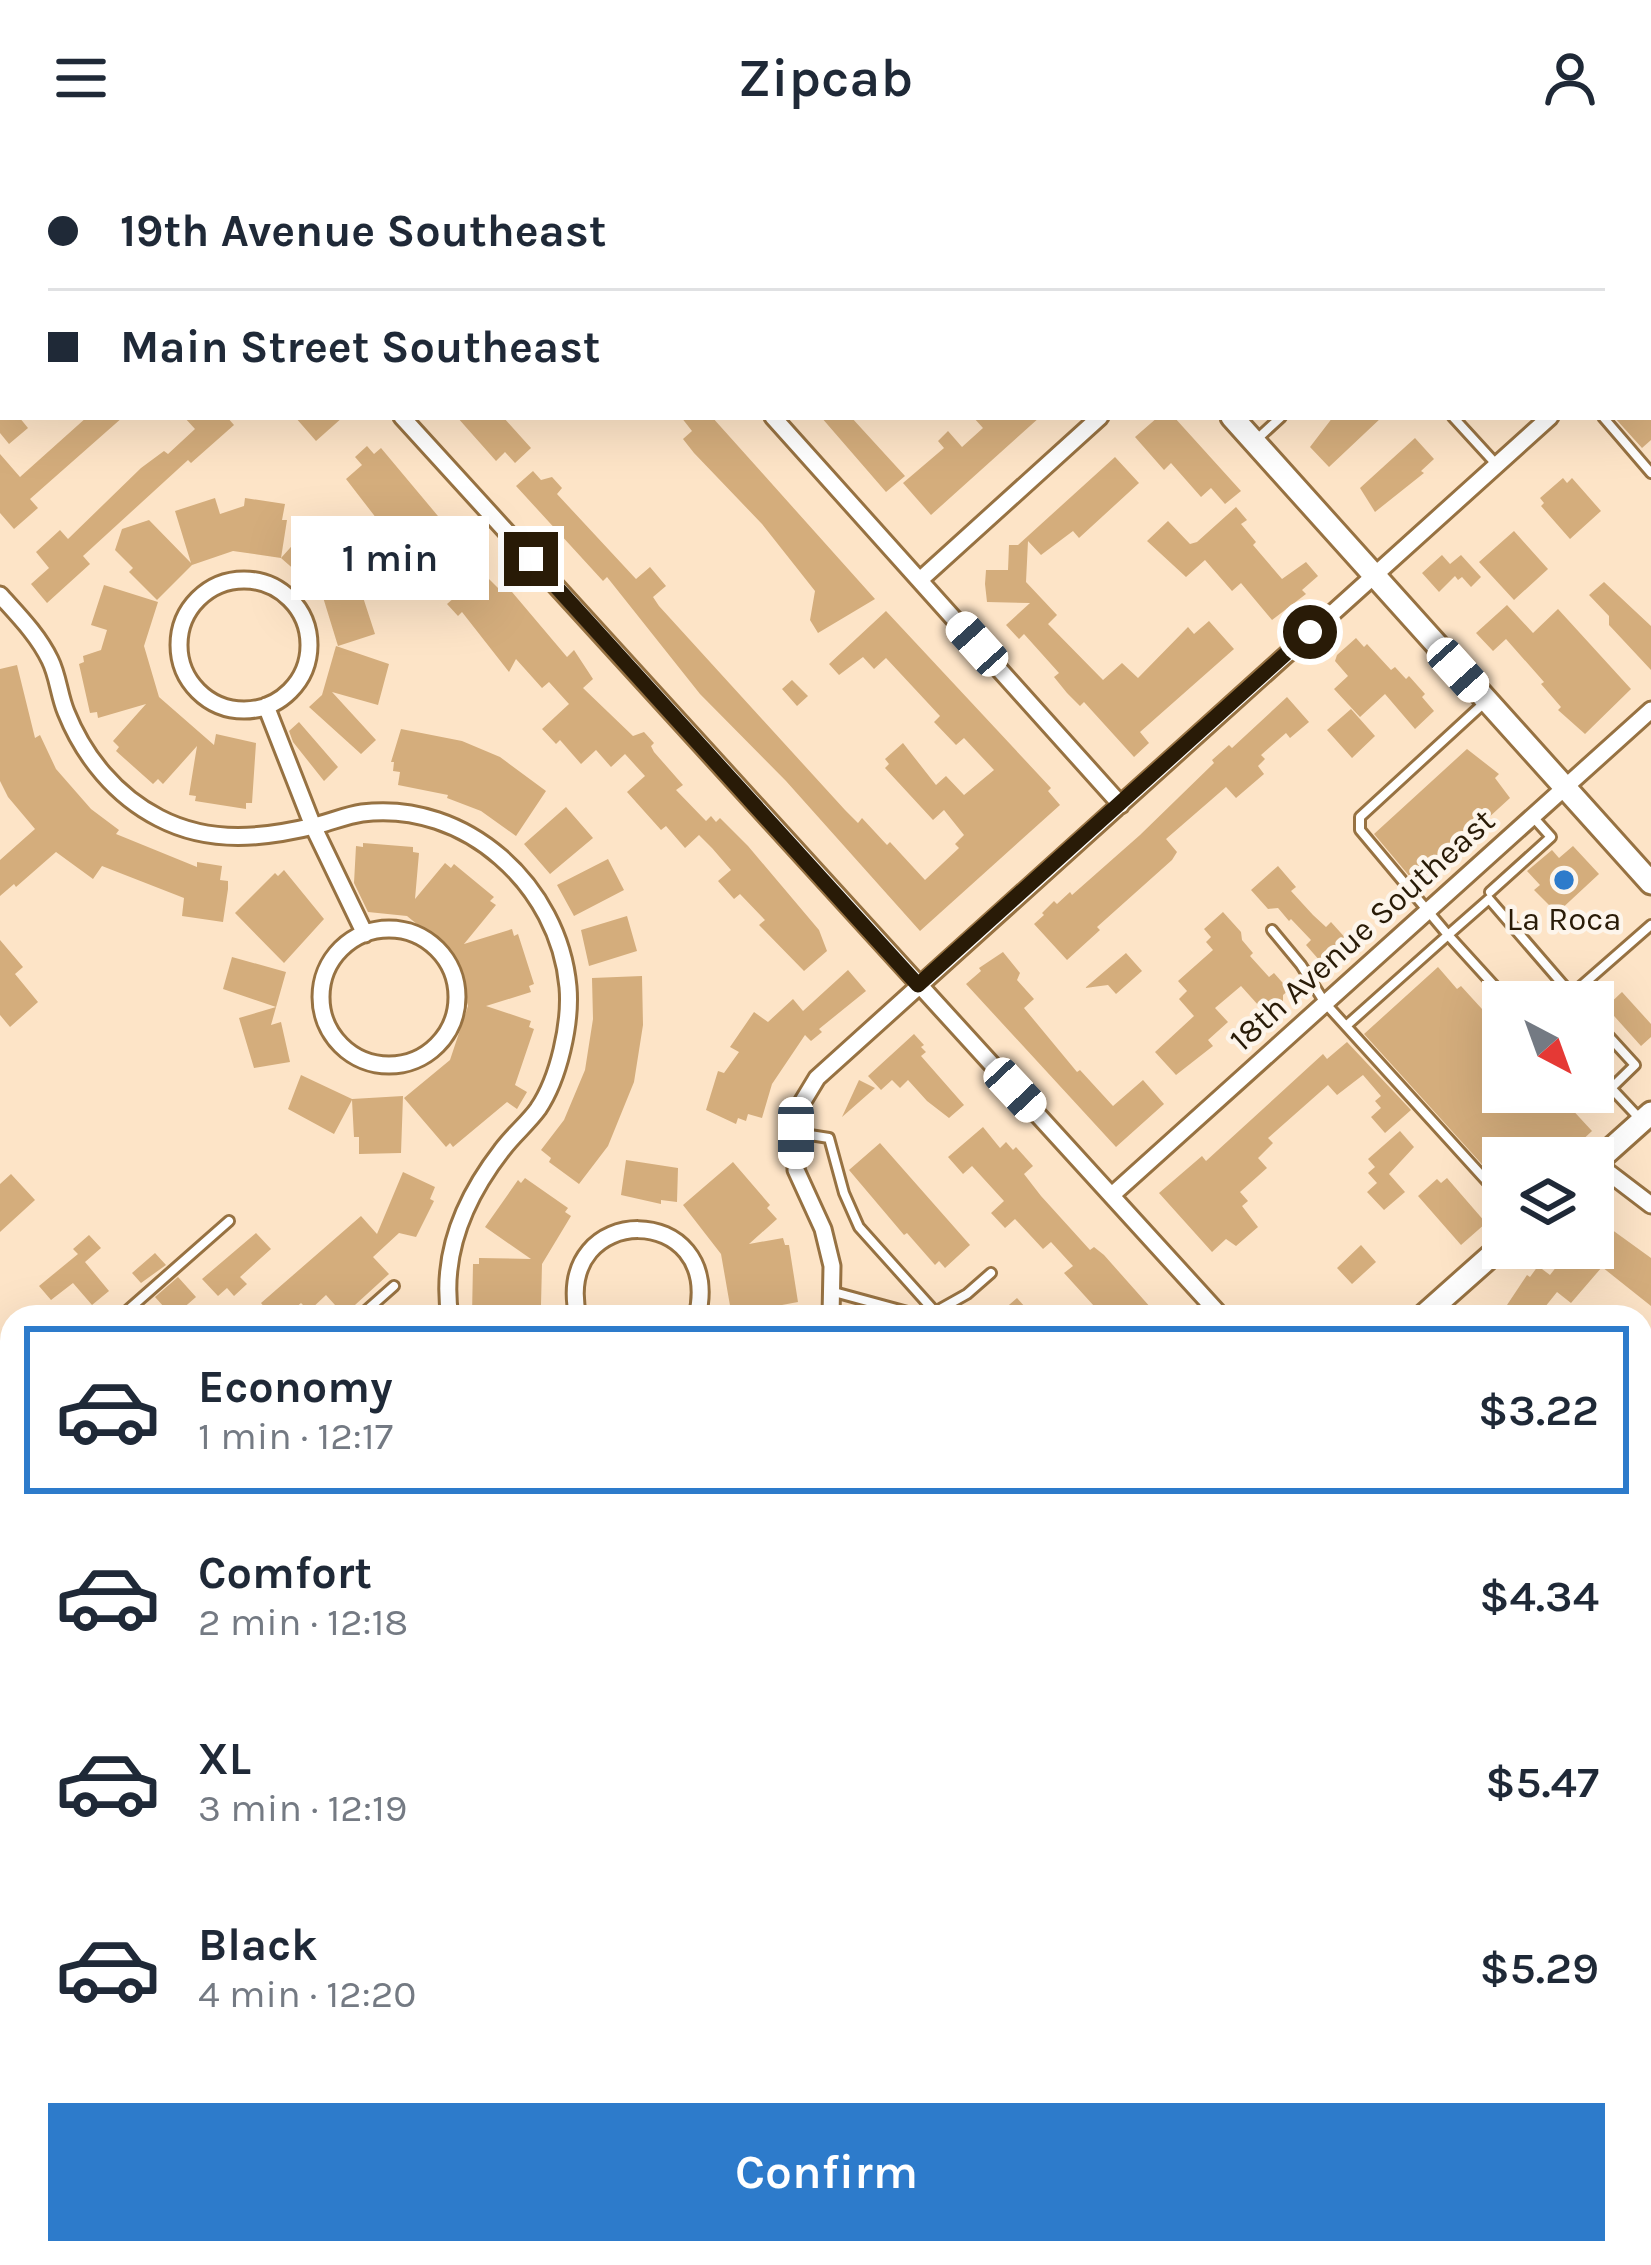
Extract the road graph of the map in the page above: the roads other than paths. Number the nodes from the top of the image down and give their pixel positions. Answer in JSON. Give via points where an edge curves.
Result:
{"nodes":[{"id":1,"x":405,"y":420,"type":"edge"},
{"id":2,"x":775,"y":420,"type":"edge"},
{"id":3,"x":1097,"y":420,"type":"edge"},
{"id":4,"x":1235,"y":420,"type":"edge"},
{"id":5,"x":1278,"y":420,"type":"edge"},
{"id":6,"x":1456,"y":420,"type":"edge"},
{"id":7,"x":1547,"y":420,"type":"edge"},
{"id":8,"x":1606,"y":420,"type":"edge"},
{"id":9,"x":1254,"y":442,"type":"junction"},
{"id":10,"x":1497,"y":465,"type":"junction"},
{"id":11,"x":1651,"y":473,"type":"edge"},
{"id":12,"x":1373,"y":575,"type":"junction"},
{"id":13,"x":920,"y":580,"type":"junction"},
{"id":14,"x":0,"y":595,"type":"edge"},
{"id":15,"x":1487,"y":701,"type":"junction"},
{"id":16,"x":266,"y":706,"type":"junction"},
{"id":17,"x":1651,"y":710,"type":"edge"},
{"id":18,"x":1565,"y":788,"type":"junction"},
{"id":19,"x":1120,"y":805,"type":"junction"},
{"id":20,"x":1533,"y":817,"type":"junction"},
{"id":21,"x":313,"y":826,"type":"junction"},
{"id":22,"x":1473,"y":871,"type":"junction"},
{"id":23,"x":1651,"y":883,"type":"edge"},
{"id":24,"x":1490,"y":896,"type":"junction"},
{"id":25,"x":1427,"y":912,"type":"junction"},
{"id":26,"x":1651,"y":925,"type":"edge"},
{"id":27,"x":1272,"y":930,"type":"dead end"},
{"id":28,"x":365,"y":934,"type":"junction"},
{"id":29,"x":1448,"y":935,"type":"junction"},
{"id":30,"x":1490,"y":981,"type":"edge"},
{"id":31,"x":1560,"y":981,"type":"edge"},
{"id":32,"x":1593,"y":981,"type":"edge"},
{"id":33,"x":918,"y":985,"type":"junction"},
{"id":34,"x":1325,"y":1004,"type":"junction"},
{"id":35,"x":1346,"y":1026,"type":"junction"},
{"id":36,"x":1614,"y":1042,"type":"edge"},
{"id":37,"x":1614,"y":1084,"type":"edge"},
{"id":38,"x":1614,"y":1091,"type":"edge"},
{"id":39,"x":1647,"y":1117,"type":"edge"},
{"id":40,"x":796,"y":1133,"type":"junction"},
{"id":41,"x":1614,"y":1146,"type":"edge"},
{"id":42,"x":1482,"y":1176,"type":"edge"},
{"id":43,"x":1614,"y":1178,"type":"edge"},
{"id":44,"x":1112,"y":1195,"type":"junction"},
{"id":45,"x":1651,"y":1205,"type":"edge"},
{"id":46,"x":229,"y":1221,"type":"dead end"},
{"id":47,"x":1482,"y":1264,"type":"edge"},
{"id":48,"x":991,"y":1273,"type":"dead end"},
{"id":49,"x":394,"y":1286,"type":"dead end"},
{"id":50,"x":832,"y":1292,"type":"junction"},
{"id":51,"x":134,"y":1305,"type":"edge"},
{"id":52,"x":373,"y":1305,"type":"edge"},
{"id":53,"x":450,"y":1305,"type":"edge"},
{"id":54,"x":576,"y":1305,"type":"edge"},
{"id":55,"x":700,"y":1305,"type":"edge"},
{"id":56,"x":831,"y":1305,"type":"edge"},
{"id":57,"x":881,"y":1305,"type":"edge"},
{"id":58,"x":930,"y":1305,"type":"edge"},
{"id":59,"x":950,"y":1305,"type":"edge"},
{"id":60,"x":1211,"y":1305,"type":"edge"},
{"id":61,"x":1436,"y":1305,"type":"edge"}],
"edges":[{"from":1,"to":33,"type":"street"},
{"from":2,"to":13,"type":"street"},
{"from":3,"to":13,"type":"street"},
{"from":4,"to":9,"type":"street"},
{"from":5,"to":9,"type":"lane"},
{"from":6,"to":10,"type":"lane"},
{"from":7,"to":10,"type":"street"},
{"from":8,"to":11,"type":"lane"},
{"from":9,"to":12,"type":"street"},
{"from":10,"to":12,"type":"street"},
{"from":12,"to":15,"type":"street"},
{"from":12,"to":19,"type":"street"},
{"from":13,"to":19,"type":"street"},
{"from":14,"to":21,"type":"street","via":[[51,660],[88,756],[122,795],[195,833],[240,839]]},
{"from":15,"to":18,"type":"street"},
{"from":15,"to":25,"type":"lane","via":[[1360,817],[1360,830]]},
{"from":16,"to":16,"type":"street","via":[[303,672],[305,622],[271,585],[221,584],[184,618],[182,668],[216,704]]},
{"from":16,"to":21,"type":"street"},
{"from":17,"to":18,"type":"street","name":"18th Avenue Southeast"},
{"from":18,"to":20,"type":"street","name":"18th Avenue Southeast"},
{"from":18,"to":23,"type":"street"},
{"from":19,"to":33,"type":"street"},
{"from":20,"to":22,"type":"street","name":"18th Avenue Southeast"},
{"from":20,"to":24,"type":"lane","via":[[1551,837]]},
{"from":21,"to":28,"type":"street"},
{"from":21,"to":53,"type":"street","via":[[362,813],[406,814],[474,838],[530,887],[560,946],[569,1023],[540,1107],[469,1198],[450,1245]]},
{"from":22,"to":24,"type":"lane"},
{"from":22,"to":25,"type":"street","name":"18th Avenue Southeast"},
{"from":24,"to":29,"type":"lane"},
{"from":24,"to":31,"type":"lane"},
{"from":25,"to":29,"type":"lane"},
{"from":25,"to":34,"type":"street","name":"18th Avenue Southeast"},
{"from":26,"to":32,"type":"lane"},
{"from":27,"to":34,"type":"lane"},
{"from":28,"to":28,"type":"street","via":[[328,964],[323,1016],[356,1057],[409,1062],[449,1029],[454,976],[421,936]]},
{"from":29,"to":30,"type":"lane"},
{"from":29,"to":35,"type":"lane"},
{"from":33,"to":40,"type":"street","via":[[817,1078],[797,1111]]},
{"from":33,"to":44,"type":"street"},
{"from":34,"to":35,"type":"lane"},
{"from":34,"to":44,"type":"street","name":"18th Avenue Southeast"},
{"from":35,"to":42,"type":"lane"},
{"from":36,"to":37,"type":"lane","via":[[1635,1065]]},
{"from":38,"to":39,"type":"lane"},
{"from":39,"to":41,"type":"street"},
{"from":40,"to":50,"type":"street","via":[[796,1170],[823,1229]]},
{"from":40,"to":58,"type":"lane","via":[[829,1138],[860,1227]]},
{"from":43,"to":45,"type":"street"},
{"from":44,"to":60,"type":"street"},
{"from":46,"to":51,"type":"lane"},
{"from":47,"to":61,"type":"street"},
{"from":48,"to":59,"type":"lane"},
{"from":49,"to":52,"type":"lane"},
{"from":50,"to":56,"type":"street"},
{"from":50,"to":57,"type":"lane"},
{"from":54,"to":55,"type":"street","via":[[580,1264],[598,1241],[624,1229],[653,1229],[679,1242],[697,1265]]}]}
